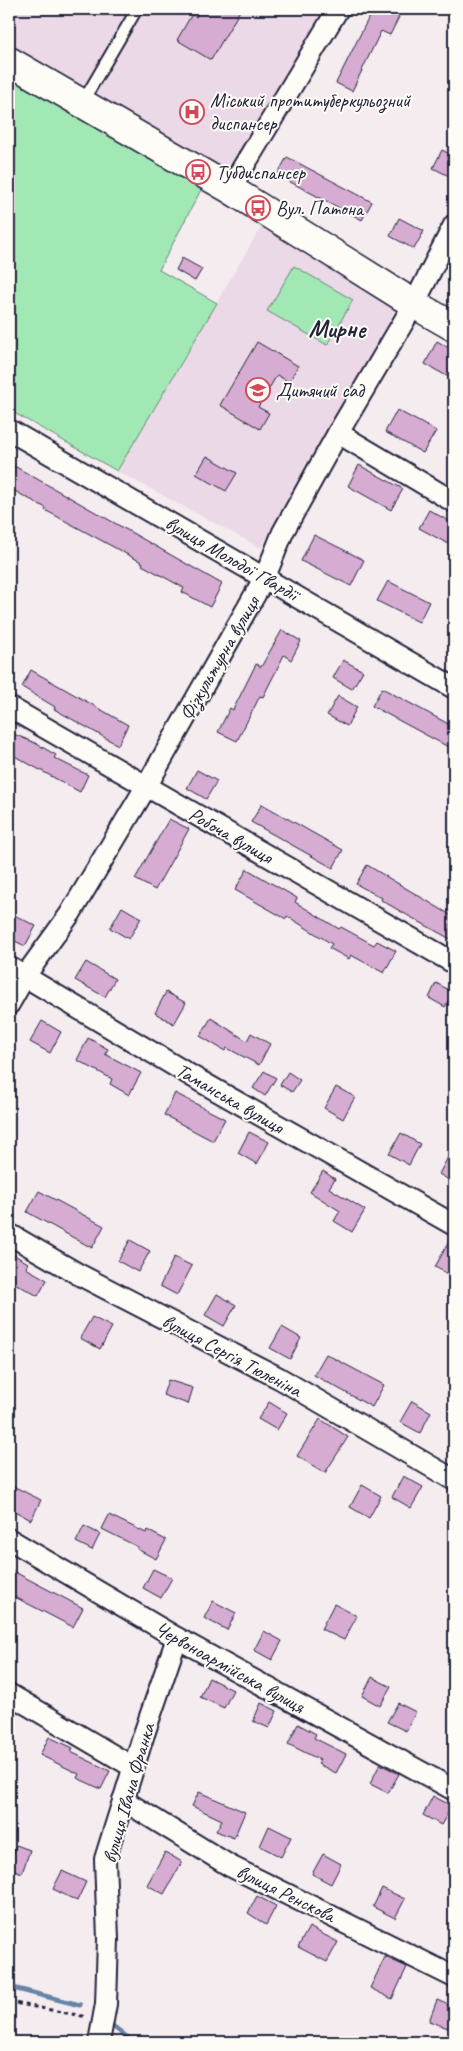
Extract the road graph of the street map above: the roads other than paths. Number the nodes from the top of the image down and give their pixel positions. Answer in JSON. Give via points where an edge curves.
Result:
{"nodes":[{"id":1,"x":137,"y":9,"type":"edge"},
{"id":2,"x":338,"y":9,"type":"edge"},
{"id":3,"x":9,"y":61,"type":"edge"},
{"id":4,"x":82,"y":104,"type":"junction"},
{"id":5,"x":230,"y":190,"type":"junction"},
{"id":6,"x":454,"y":225,"type":"edge"},
{"id":7,"x":414,"y":304,"type":"junction"},
{"id":8,"x":454,"y":327,"type":"edge"},
{"id":9,"x":9,"y":430,"type":"edge"},
{"id":10,"x":338,"y":433,"type":"junction"},
{"id":11,"x":454,"y":502,"type":"edge"},
{"id":12,"x":265,"y":577,"type":"junction"},
{"id":13,"x":454,"y":688,"type":"edge"},
{"id":14,"x":9,"y":707,"type":"edge"},
{"id":15,"x":146,"y":786,"type":"junction"},
{"id":16,"x":454,"y":963,"type":"edge"},
{"id":17,"x":17,"y":972,"type":"edge"},
{"id":18,"x":9,"y":1004,"type":"edge"},
{"id":19,"x":454,"y":1225,"type":"edge"},
{"id":20,"x":9,"y":1234,"type":"edge"},
{"id":21,"x":454,"y":1480,"type":"edge"},
{"id":22,"x":9,"y":1539,"type":"edge"},
{"id":23,"x":177,"y":1638,"type":"junction"},
{"id":24,"x":9,"y":1694,"type":"edge"},
{"id":25,"x":133,"y":1767,"type":"junction"},
{"id":26,"x":454,"y":1790,"type":"edge"},
{"id":27,"x":123,"y":1800,"type":"junction"},
{"id":28,"x":454,"y":1977,"type":"edge"},
{"id":29,"x":99,"y":2042,"type":"edge"}],
"edges":[{"from":1,"to":4,"type":"lane"},
{"from":2,"to":5,"type":"street"},
{"from":3,"to":4,"type":"street"},
{"from":4,"to":5,"type":"street"},
{"from":5,"to":7,"type":"street"},
{"from":6,"to":7,"type":"street","name":"Фізкультурна вулиця"},
{"from":7,"to":8,"type":"street"},
{"from":7,"to":10,"type":"street","name":"Фізкультурна вулиця"},
{"from":9,"to":12,"type":"street","name":"вулиця Молодої Гвардії"},
{"from":10,"to":11,"type":"street"},
{"from":10,"to":12,"type":"street","name":"Фізкультурна вулиця","via":[[283,532]]},
{"from":12,"to":13,"type":"street","name":"вулиця Молодої Гвардії"},
{"from":12,"to":15,"type":"street","name":"Фізкультурна вулиця"},
{"from":14,"to":15,"type":"street","name":"Робоча вулиця"},
{"from":15,"to":16,"type":"street","name":"Робоча вулиця"},
{"from":15,"to":17,"type":"street","name":"Фізкультурна вулиця","via":[[70,914]]},
{"from":17,"to":18,"type":"street","name":"Фізкультурна вулиця"},
{"from":17,"to":19,"type":"street","name":"Таманська вулиця","via":[[200,1081]]},
{"from":20,"to":21,"type":"street","name":"вулиця Сергія Тюленіна","via":[[78,1274],[279,1378]]},
{"from":22,"to":23,"type":"street","name":"Червоноармійська вулиця"},
{"from":23,"to":25,"type":"street","name":"вулиця Івана Франка"},
{"from":23,"to":26,"type":"street","name":"Червоноармійська вулиця"},
{"from":24,"to":25,"type":"street"},
{"from":25,"to":27,"type":"street","name":"вулиця Івана Франка"},
{"from":27,"to":28,"type":"street","name":"вулиця Ренскова","via":[[230,1866]]},
{"from":27,"to":29,"type":"street","name":"вулиця Івана Франка","via":[[105,1859],[108,1948],[106,2004]]}]}
